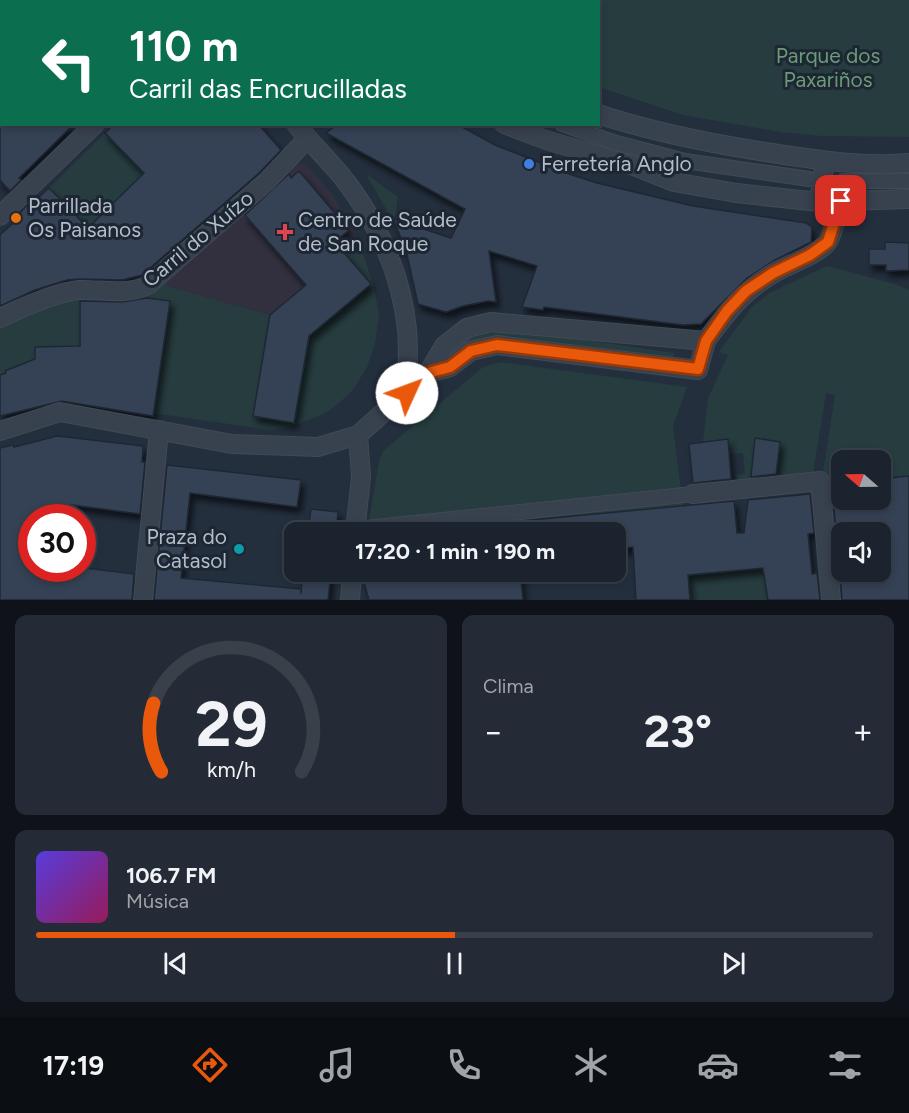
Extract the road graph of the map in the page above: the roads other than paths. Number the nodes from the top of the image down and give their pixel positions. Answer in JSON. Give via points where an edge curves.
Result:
{"nodes":[{"id":1,"x":600,"y":115,"type":"edge"},
{"id":2,"x":93,"y":126,"type":"edge"},
{"id":3,"x":509,"y":126,"type":"edge"},
{"id":4,"x":568,"y":126,"type":"edge"},
{"id":5,"x":302,"y":129,"type":"edge"},
{"id":6,"x":825,"y":161,"type":"junction"},
{"id":7,"x":909,"y":163,"type":"edge"},
{"id":8,"x":809,"y":179,"type":"dead end"},
{"id":9,"x":843,"y":180,"type":"dead end"},
{"id":10,"x":909,"y":181,"type":"edge"},
{"id":11,"x":909,"y":200,"type":"edge"},
{"id":12,"x":841,"y":201,"type":"junction"},
{"id":13,"x":819,"y":202,"type":"junction"},
{"id":14,"x":0,"y":216,"type":"edge"},
{"id":15,"x":0,"y":318,"type":"edge"},
{"id":16,"x":706,"y":341,"type":"junction"},
{"id":17,"x":428,"y":373,"type":"junction"},
{"id":18,"x":407,"y":393,"type":"junction"},
{"id":19,"x":159,"y":430,"type":"junction"},
{"id":20,"x":0,"y":431,"type":"edge"},
{"id":21,"x":358,"y":435,"type":"junction"},
{"id":22,"x":693,"y":494,"type":"joint"},
{"id":23,"x":357,"y":522,"type":"edge"},
{"id":24,"x":438,"y":522,"type":"edge"},
{"id":25,"x":351,"y":582,"type":"edge"},
{"id":26,"x":143,"y":600,"type":"edge"},
{"id":27,"x":350,"y":600,"type":"edge"},
{"id":28,"x":831,"y":600,"type":"edge"}],
"edges":[{"from":1,"to":6,"type":"street","via":[[704,143]]},
{"from":2,"to":14,"type":"street"},
{"from":3,"to":13,"type":"street","via":[[674,182]]},
{"from":4,"to":8,"type":"street","via":[[685,161]]},
{"from":5,"to":15,"type":"street","name":"Carril do Xuízo","via":[[267,182],[148,285],[128,291],[71,292]]},
{"from":5,"to":18,"type":"street","via":[[366,209],[393,263],[407,331]]},
{"from":6,"to":7,"type":"street"},
{"from":6,"to":13,"type":"street"},
{"from":9,"to":10,"type":"street"},
{"from":11,"to":12,"type":"street"},
{"from":12,"to":13,"type":"street"},
{"from":12,"to":16,"type":"street","via":[[828,242],[746,291]]},
{"from":16,"to":17,"type":"street","via":[[491,322],[468,328],[444,346]]},
{"from":16,"to":17,"type":"street","via":[[698,369],[497,345],[471,351],[450,367]]},
{"from":17,"to":18,"type":"street"},
{"from":18,"to":21,"type":"street"},
{"from":19,"to":20,"type":"street","via":[[60,412]]},
{"from":19,"to":21,"type":"street","via":[[232,444],[318,447]]},
{"from":19,"to":26,"type":"street"},
{"from":21,"to":23,"type":"street"},
{"from":22,"to":24,"type":"street"},
{"from":22,"to":28,"type":"street","via":[[820,482]]},
{"from":25,"to":27,"type":"street"}]}
